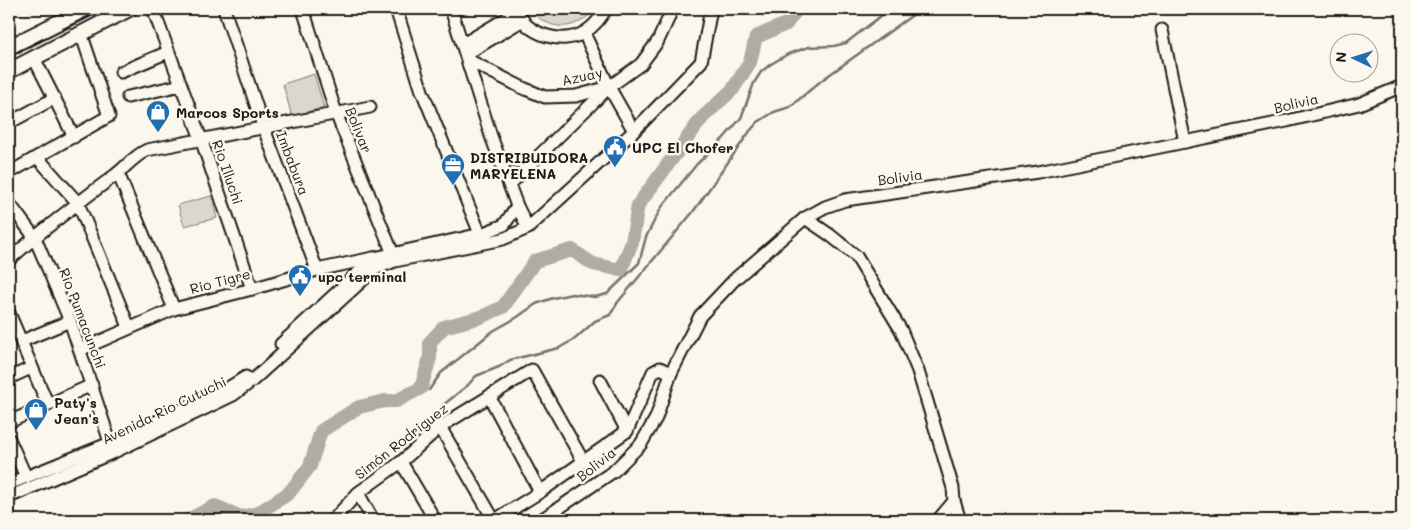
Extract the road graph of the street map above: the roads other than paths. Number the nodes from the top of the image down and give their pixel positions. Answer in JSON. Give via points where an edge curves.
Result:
{"nodes":[{"id":1,"x":85,"y":9,"type":"edge"},
{"id":2,"x":129,"y":9,"type":"edge"},
{"id":3,"x":153,"y":9,"type":"edge"},
{"id":4,"x":224,"y":9,"type":"edge"},
{"id":5,"x":303,"y":9,"type":"edge"},
{"id":6,"x":396,"y":9,"type":"edge"},
{"id":7,"x":451,"y":9,"type":"edge"},
{"id":8,"x":606,"y":9,"type":"edge"},
{"id":9,"x":670,"y":9,"type":"edge"},
{"id":10,"x":711,"y":9,"type":"edge"},
{"id":11,"x":518,"y":14,"type":"edge"},
{"id":12,"x":1162,"y":30,"type":"dead end"},
{"id":13,"x":81,"y":33,"type":"junction"},
{"id":14,"x":584,"y":33,"type":"junction"},
{"id":15,"x":9,"y":48,"type":"edge"},
{"id":16,"x":168,"y":52,"type":"junction"},
{"id":17,"x":466,"y":52,"type":"junction"},
{"id":18,"x":34,"y":58,"type":"junction"},
{"id":19,"x":9,"y":71,"type":"edge"},
{"id":20,"x":121,"y":72,"type":"dead end"},
{"id":21,"x":181,"y":85,"type":"junction"},
{"id":22,"x":1402,"y":86,"type":"edge"},
{"id":23,"x":609,"y":87,"type":"junction"},
{"id":24,"x":128,"y":97,"type":"dead end"},
{"id":25,"x":55,"y":98,"type":"junction"},
{"id":26,"x":370,"y":107,"type":"dead end"},
{"id":27,"x":336,"y":113,"type":"junction"},
{"id":28,"x":9,"y":123,"type":"edge"},
{"id":29,"x":263,"y":126,"type":"junction"},
{"id":30,"x":634,"y":131,"type":"junction"},
{"id":31,"x":74,"y":137,"type":"junction"},
{"id":32,"x":201,"y":139,"type":"junction"},
{"id":33,"x":1185,"y":142,"type":"junction"},
{"id":34,"x":37,"y":157,"type":"junction"},
{"id":35,"x":500,"y":159,"type":"junction"},
{"id":36,"x":532,"y":163,"type":"junction"},
{"id":37,"x":9,"y":173,"type":"edge"},
{"id":38,"x":118,"y":173,"type":"junction"},
{"id":39,"x":509,"y":185,"type":"junction"},
{"id":40,"x":9,"y":203,"type":"edge"},
{"id":41,"x":78,"y":204,"type":"junction"},
{"id":42,"x":517,"y":206,"type":"junction"},
{"id":43,"x":804,"y":218,"type":"junction"},
{"id":44,"x":528,"y":228,"type":"junction"},
{"id":45,"x":35,"y":238,"type":"junction"},
{"id":46,"x":482,"y":238,"type":"junction"},
{"id":47,"x":394,"y":257,"type":"junction"},
{"id":48,"x":374,"y":258,"type":"junction"},
{"id":49,"x":9,"y":260,"type":"edge"},
{"id":50,"x":317,"y":270,"type":"junction"},
{"id":51,"x":252,"y":289,"type":"junction"},
{"id":52,"x":174,"y":309,"type":"junction"},
{"id":53,"x":9,"y":313,"type":"edge"},
{"id":54,"x":70,"y":321,"type":"junction"},
{"id":55,"x":129,"y":328,"type":"junction"},
{"id":56,"x":22,"y":341,"type":"junction"},
{"id":57,"x":80,"y":350,"type":"junction"},
{"id":58,"x":31,"y":368,"type":"junction"},
{"id":59,"x":671,"y":373,"type":"junction"},
{"id":60,"x":9,"y":378,"type":"edge"},
{"id":61,"x":600,"y":380,"type":"dead end"},
{"id":62,"x":92,"y":385,"type":"junction"},
{"id":63,"x":490,"y":396,"type":"junction"},
{"id":64,"x":48,"y":405,"type":"junction"},
{"id":65,"x":9,"y":422,"type":"edge"},
{"id":66,"x":440,"y":427,"type":"junction"},
{"id":67,"x":627,"y":431,"type":"junction"},
{"id":68,"x":9,"y":440,"type":"edge"},
{"id":69,"x":112,"y":448,"type":"junction"},
{"id":70,"x":401,"y":462,"type":"junction"},
{"id":71,"x":583,"y":462,"type":"junction"},
{"id":72,"x":26,"y":477,"type":"junction"},
{"id":73,"x":9,"y":484,"type":"edge"},
{"id":74,"x":540,"y":492,"type":"junction"},
{"id":75,"x":358,"y":493,"type":"junction"},
{"id":76,"x":9,"y":497,"type":"edge"},
{"id":77,"x":954,"y":501,"type":"junction"},
{"id":78,"x":333,"y":520,"type":"edge"},
{"id":79,"x":373,"y":520,"type":"edge"},
{"id":80,"x":435,"y":520,"type":"edge"},
{"id":81,"x":494,"y":520,"type":"edge"},
{"id":82,"x":541,"y":520,"type":"edge"},
{"id":83,"x":938,"y":520,"type":"edge"},
{"id":84,"x":958,"y":520,"type":"edge"}],
"edges":[{"from":1,"to":15,"type":"main road"},
{"from":2,"to":13,"type":"main road"},
{"from":3,"to":16,"type":"street","name":"Rio Illuchi"},
{"from":4,"to":29,"type":"street","name":"Imbabura"},
{"from":5,"to":27,"type":"street","name":"Bolivar"},
{"from":6,"to":46,"type":"street","via":[[422,91]]},
{"from":7,"to":17,"type":"street"},
{"from":8,"to":14,"type":"street","via":[[598,22]]},
{"from":9,"to":23,"type":"street","name":"Azuay","via":[[658,41],[641,64]]},
{"from":10,"to":30,"type":"street","name":"Avenida Rio Cutuchi","via":[[701,62]]},
{"from":11,"to":14,"type":"street","via":[[531,28],[548,37],[566,38]]},
{"from":11,"to":17,"type":"street"},
{"from":12,"to":33,"type":"street"},
{"from":13,"to":18,"type":"main road"},
{"from":13,"to":31,"type":"street","via":[[109,116]]},
{"from":14,"to":23,"type":"street"},
{"from":16,"to":20,"type":"street"},
{"from":16,"to":21,"type":"street","name":"Rio Illuchi"},
{"from":17,"to":23,"type":"street","name":"Azuay","via":[[523,88],[545,97],[576,96]]},
{"from":17,"to":35,"type":"street","via":[[471,78]]},
{"from":18,"to":19,"type":"main road"},
{"from":18,"to":25,"type":"street"},
{"from":21,"to":24,"type":"street"},
{"from":21,"to":32,"type":"street","name":"Rio Illuchi"},
{"from":22,"to":33,"type":"street","name":"Bolivia","via":[[1359,104]]},
{"from":23,"to":30,"type":"street"},
{"from":23,"to":36,"type":"street"},
{"from":25,"to":28,"type":"street"},
{"from":25,"to":31,"type":"street"},
{"from":26,"to":27,"type":"street"},
{"from":27,"to":29,"type":"street"},
{"from":27,"to":47,"type":"street","name":"Bolivar"},
{"from":29,"to":32,"type":"street"},
{"from":29,"to":50,"type":"street","name":"Imbabura"},
{"from":30,"to":44,"type":"street","name":"Avenida Rio Cutuchi"},
{"from":31,"to":34,"type":"street"},
{"from":32,"to":38,"type":"street","via":[[137,154]]},
{"from":32,"to":51,"type":"street","name":"Rio Illuchi"},
{"from":33,"to":43,"type":"street","name":"Bolivia","via":[[1038,172],[845,200]]},
{"from":34,"to":37,"type":"street"},
{"from":34,"to":41,"type":"street"},
{"from":35,"to":36,"type":"street"},
{"from":35,"to":39,"type":"street"},
{"from":36,"to":39,"type":"street"},
{"from":38,"to":41,"type":"street"},
{"from":38,"to":52,"type":"street"},
{"from":39,"to":42,"type":"street"},
{"from":40,"to":45,"type":"street","name":"Rio Pumacunchi"},
{"from":41,"to":45,"type":"street"},
{"from":41,"to":55,"type":"street"},
{"from":42,"to":44,"type":"street"},
{"from":42,"to":46,"type":"street","name":"Avenida Rio Cutuchi","via":[[504,225]]},
{"from":43,"to":59,"type":"street","name":"Bolivia","via":[[735,279],[700,316]]},
{"from":43,"to":77,"type":"street","via":[[856,256],[900,330],[918,371],[953,488]]},
{"from":44,"to":46,"type":"street","name":"Avenida Rio Cutuchi","via":[[503,239]]},
{"from":45,"to":49,"type":"street"},
{"from":45,"to":54,"type":"street","name":"Rio Pumacunchi"},
{"from":46,"to":47,"type":"street","name":"Avenida Rio Cutuchi"},
{"from":47,"to":48,"type":"street","name":"Avenida Rio Cutuchi"},
{"from":47,"to":69,"type":"street","name":"Avenida Rio Cutuchi","via":[[375,269],[252,381],[232,395]]},
{"from":48,"to":50,"type":"street","name":"Rio Tigre"},
{"from":48,"to":69,"type":"street","name":"Avenida Rio Cutuchi","via":[[244,378]]},
{"from":50,"to":51,"type":"street","name":"Rio Tigre"},
{"from":51,"to":52,"type":"street","name":"Rio Tigre"},
{"from":52,"to":55,"type":"street","name":"Rio Tigre"},
{"from":53,"to":56,"type":"street"},
{"from":54,"to":56,"type":"street"},
{"from":54,"to":57,"type":"street","name":"Rio Pumacunchi"},
{"from":55,"to":57,"type":"street","name":"Rio Tigre"},
{"from":56,"to":58,"type":"street"},
{"from":57,"to":62,"type":"street","name":"Rio Pumacunchi"},
{"from":58,"to":60,"type":"street"},
{"from":58,"to":64,"type":"street"},
{"from":59,"to":67,"type":"street","via":[[660,368],[654,372]]},
{"from":59,"to":82,"type":"street","name":"Bolivia","via":[[656,418],[642,444],[614,471]]},
{"from":61,"to":67,"type":"street"},
{"from":62,"to":64,"type":"street"},
{"from":62,"to":69,"type":"street","name":"Rio Pumacunchi"},
{"from":63,"to":66,"type":"street","name":"Simón Rodriguez"},
{"from":63,"to":71,"type":"street","name":"Simón Rodriguez","via":[[532,370]]},
{"from":63,"to":74,"type":"street"},
{"from":64,"to":65,"type":"street"},
{"from":66,"to":70,"type":"street","name":"Simón Rodriguez"},
{"from":66,"to":81,"type":"street"},
{"from":67,"to":71,"type":"street"},
{"from":68,"to":72,"type":"street"},
{"from":69,"to":72,"type":"street","name":"Avenida Rio Cutuchi"},
{"from":69,"to":76,"type":"street","name":"Avenida Rio Cutuchi"},
{"from":70,"to":75,"type":"street","name":"Simón Rodriguez"},
{"from":70,"to":80,"type":"street"},
{"from":71,"to":74,"type":"street"},
{"from":72,"to":73,"type":"street","name":"Avenida Rio Cutuchi"},
{"from":74,"to":81,"type":"street"},
{"from":75,"to":78,"type":"street","name":"Simón Rodriguez"},
{"from":75,"to":79,"type":"street"},
{"from":77,"to":83,"type":"street"},
{"from":77,"to":84,"type":"street"}]}
